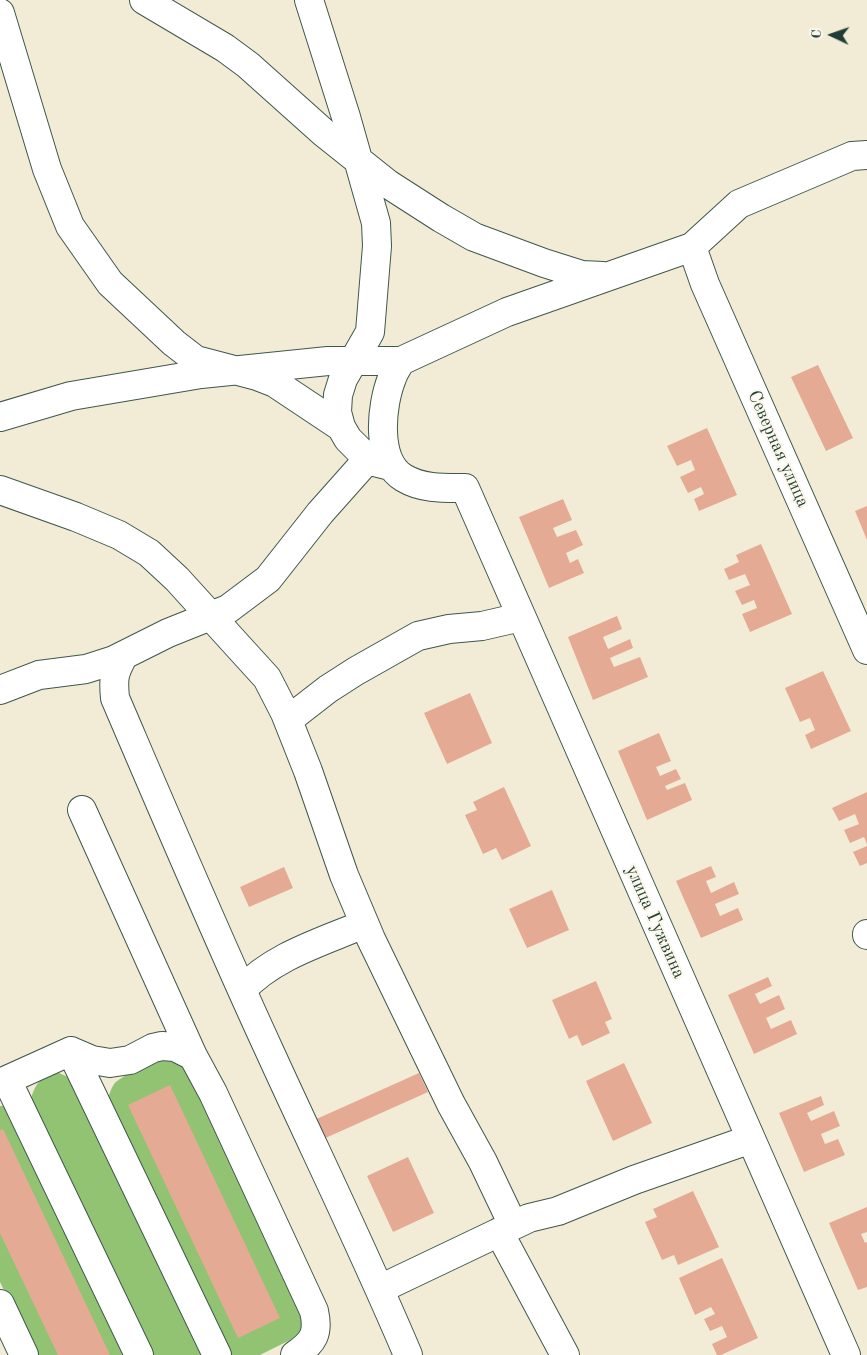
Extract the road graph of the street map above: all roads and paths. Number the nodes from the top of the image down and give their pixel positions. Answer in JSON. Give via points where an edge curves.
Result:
{"nodes":[{"id":1,"x":144,"y":0,"type":"edge"},
{"id":2,"x":309,"y":0,"type":"edge"},
{"id":3,"x":0,"y":13,"type":"edge"},
{"id":4,"x":867,"y":156,"type":"edge"},
{"id":5,"x":358,"y":159,"type":"junction"},
{"id":6,"x":692,"y":247,"type":"junction"},
{"id":7,"x":608,"y":276,"type":"junction"},
{"id":8,"x":353,"y":361,"type":"junction"},
{"id":9,"x":401,"y":361,"type":"junction"},
{"id":10,"x":235,"y":371,"type":"junction"},
{"id":11,"x":0,"y":417,"type":"edge"},
{"id":12,"x":341,"y":427,"type":"junction"},
{"id":13,"x":381,"y":457,"type":"junction"},
{"id":14,"x":0,"y":490,"type":"edge"},
{"id":15,"x":211,"y":616,"type":"junction"},
{"id":16,"x":521,"y":617,"type":"junction"},
{"id":17,"x":867,"y":650,"type":"edge"},
{"id":18,"x":124,"y":655,"type":"junction"},
{"id":19,"x":61,"y":671,"type":"junction"},
{"id":20,"x":0,"y":690,"type":"edge"},
{"id":21,"x":115,"y":698,"type":"junction"},
{"id":22,"x":288,"y":720,"type":"junction"},
{"id":23,"x":82,"y":810,"type":"dead end"},
{"id":24,"x":364,"y":924,"type":"junction"},
{"id":25,"x":242,"y":990,"type":"junction"},
{"id":26,"x":71,"y":1051,"type":"junction"},
{"id":27,"x":193,"y":1056,"type":"junction"},
{"id":28,"x":3,"y":1082,"type":"edge"},
{"id":29,"x":751,"y":1139,"type":"junction"},
{"id":30,"x":506,"y":1229,"type":"junction"},
{"id":31,"x":380,"y":1289,"type":"junction"},
{"id":32,"x":0,"y":1304,"type":"edge"},
{"id":33,"x":24,"y":1355,"type":"edge"},
{"id":34,"x":138,"y":1355,"type":"edge"},
{"id":35,"x":217,"y":1355,"type":"edge"},
{"id":36,"x":295,"y":1355,"type":"edge"},
{"id":37,"x":408,"y":1355,"type":"edge"},
{"id":38,"x":565,"y":1355,"type":"edge"},
{"id":39,"x":846,"y":1355,"type":"edge"}],
"edges":[{"from":1,"to":5,"type":"street","via":[[248,65]]},
{"from":2,"to":5,"type":"street"},
{"from":3,"to":10,"type":"street","via":[[47,169],[70,226],[110,283],[174,343],[196,360]]},
{"from":4,"to":6,"type":"street","via":[[852,156],[739,204]]},
{"from":5,"to":7,"type":"street","via":[[388,184],[474,238],[582,275]]},
{"from":5,"to":8,"type":"street","via":[[376,223],[377,246],[370,332]]},
{"from":6,"to":7,"type":"street"},
{"from":6,"to":17,"type":"street","name":"Северная улица","via":[[705,284]]},
{"from":7,"to":9,"type":"street","via":[[507,312]]},
{"from":8,"to":9,"type":"street"},
{"from":8,"to":10,"type":"street"},
{"from":8,"to":12,"type":"street","via":[[338,395],[337,412]]},
{"from":9,"to":13,"type":"street","via":[[388,390]]},
{"from":10,"to":11,"type":"street","via":[[70,396]]},
{"from":10,"to":12,"type":"street","via":[[275,383]]},
{"from":12,"to":13,"type":"street","via":[[348,439]]},
{"from":13,"to":15,"type":"street","via":[[320,513],[268,579],[228,609]]},
{"from":13,"to":16,"type":"street","name":"улица Гужвина","via":[[404,478],[437,488],[464,488]]},
{"from":14,"to":15,"type":"street","via":[[119,535],[149,553]]},
{"from":15,"to":18,"type":"street"},
{"from":15,"to":22,"type":"street","via":[[267,678]]},
{"from":16,"to":22,"type":"street","via":[[418,636],[328,689]]},
{"from":16,"to":29,"type":"street","name":"улица Гужвина"},
{"from":18,"to":19,"type":"street","via":[[86,669]]},
{"from":18,"to":21,"type":"street","via":[[114,673]]},
{"from":19,"to":20,"type":"street","via":[[39,675]]},
{"from":19,"to":21,"type":"street","via":[[88,676]]},
{"from":21,"to":25,"type":"street"},
{"from":22,"to":24,"type":"street"},
{"from":23,"to":27,"type":"street"},
{"from":24,"to":25,"type":"street","via":[[276,962]]},
{"from":24,"to":30,"type":"street","via":[[451,1104],[483,1162]]},
{"from":25,"to":31,"type":"street"},
{"from":26,"to":27,"type":"street","via":[[110,1063],[130,1060],[162,1046],[175,1047]]},
{"from":26,"to":28,"type":"street"},
{"from":26,"to":35,"type":"street"},
{"from":27,"to":36,"type":"street","via":[[314,1311],[317,1325],[314,1336],[307,1347]]},
{"from":28,"to":34,"type":"street"},
{"from":29,"to":30,"type":"street"},
{"from":29,"to":39,"type":"street","name":"улица Гужвина"},
{"from":30,"to":31,"type":"street"},
{"from":30,"to":38,"type":"street"},
{"from":31,"to":37,"type":"street"},
{"from":32,"to":33,"type":"street"}]}
